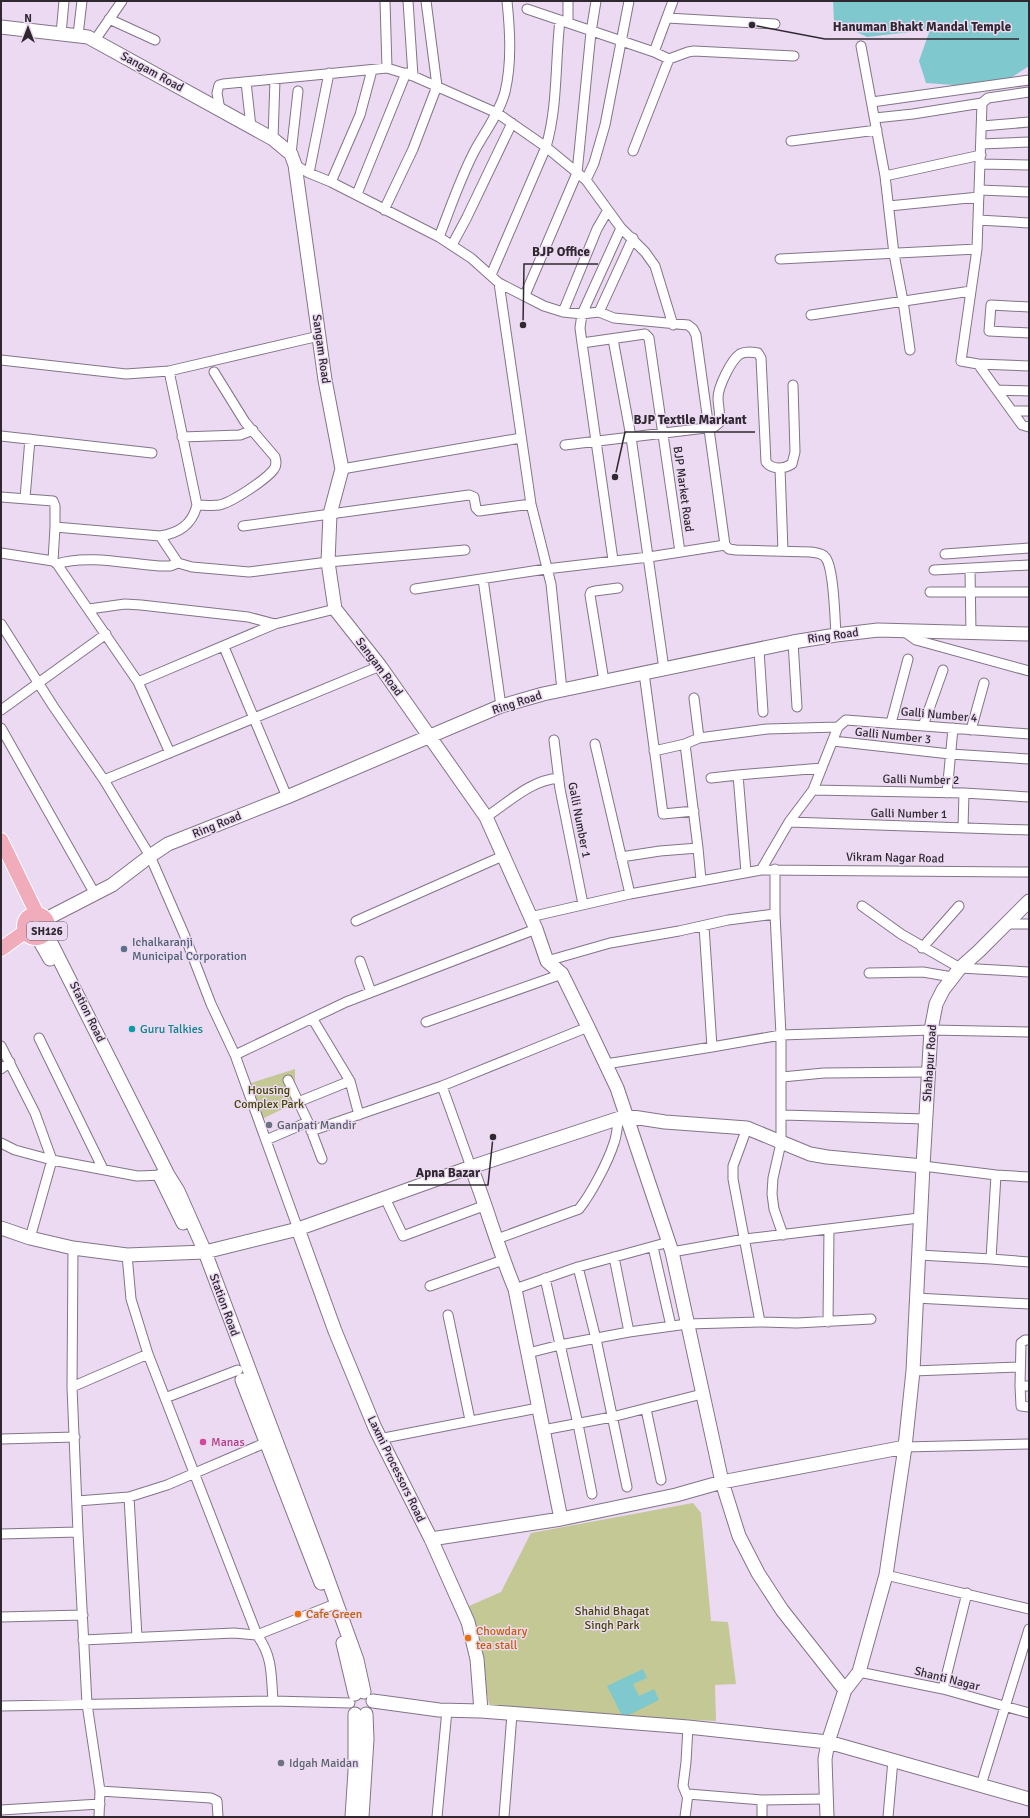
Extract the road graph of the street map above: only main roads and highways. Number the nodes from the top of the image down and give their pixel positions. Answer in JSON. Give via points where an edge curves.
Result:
{"nodes":[{"id":1,"x":1,"y":27,"type":"edge"},
{"id":2,"x":1029,"y":634,"type":"edge"},
{"id":3,"x":430,"y":736,"type":"junction"},
{"id":4,"x":1,"y":840,"type":"edge"},
{"id":5,"x":1,"y":858,"type":"edge"},
{"id":6,"x":1029,"y":902,"type":"edge"},
{"id":7,"x":37,"y":925,"type":"junction"},
{"id":8,"x":1,"y":950,"type":"edge"},
{"id":9,"x":622,"y":1117,"type":"junction"},
{"id":10,"x":471,"y":1166,"type":"junction"},
{"id":11,"x":923,"y":1166,"type":"junction"},
{"id":12,"x":1,"y":1228,"type":"edge"},
{"id":13,"x":298,"y":1229,"type":"junction"},
{"id":14,"x":201,"y":1253,"type":"junction"},
{"id":15,"x":905,"y":1447,"type":"junction"},
{"id":16,"x":722,"y":1482,"type":"junction"},
{"id":17,"x":561,"y":1519,"type":"junction"},
{"id":18,"x":431,"y":1540,"type":"junction"},
{"id":19,"x":845,"y":1690,"type":"junction"},
{"id":20,"x":361,"y":1703,"type":"junction"},
{"id":21,"x":481,"y":1711,"type":"junction"},
{"id":22,"x":828,"y":1742,"type":"junction"},
{"id":23,"x":1029,"y":1799,"type":"edge"},
{"id":24,"x":352,"y":1817,"type":"edge"},
{"id":25,"x":362,"y":1817,"type":"edge"},
{"id":26,"x":827,"y":1817,"type":"edge"}],
"edges":[{"from":1,"to":3,"type":"main road","name":"Sangam Road","via":[[78,35],[95,40],[273,139],[294,159],[325,380],[342,469],[330,514],[328,562],[335,609]]},
{"from":2,"to":3,"type":"main road","name":"Ring Road","via":[[878,630],[794,642],[562,690],[501,706]]},
{"from":3,"to":7,"type":"main road","name":"Ring Road","via":[[168,844],[112,885]]},
{"from":3,"to":9,"type":"main road","name":"Sangam Road","via":[[486,817],[505,855],[547,961],[562,974],[617,1088]]},
{"from":4,"to":7,"type":"main road","name":"Station Road","number":"SH126"},
{"from":5,"to":7,"type":"main road","name":"Station Road","number":"SH126"},
{"from":6,"to":11,"type":"main road","name":"Shahapur Road","via":[[956,973],[936,1004],[931,1030]]},
{"from":7,"to":8,"type":"main road","name":"Ring Road","number":"SH126"},
{"from":7,"to":14,"type":"main road","name":"Station Road"},
{"from":9,"to":10,"type":"main road"},
{"from":9,"to":11,"type":"main road","via":[[747,1128],[803,1152],[827,1157]]},
{"from":9,"to":16,"type":"main road","via":[[671,1247]]},
{"from":10,"to":13,"type":"main road"},
{"from":10,"to":17,"type":"main road","via":[[515,1288]]},
{"from":11,"to":15,"type":"main road","name":"Shahapur Road","via":[[912,1371]]},
{"from":12,"to":14,"type":"main road","via":[[73,1248],[127,1255]]},
{"from":13,"to":14,"type":"main road"},
{"from":13,"to":18,"type":"main road","name":"Laxmi Processors Road","via":[[335,1331],[380,1439]]},
{"from":14,"to":20,"type":"main road","name":"Station Road","via":[[238,1370],[330,1606]]},
{"from":14,"to":20,"type":"main road","name":"Station Road","via":[[322,1563],[357,1660]]},
{"from":15,"to":16,"type":"main road"},
{"from":15,"to":19,"type":"main road","name":"Shahapur Road","via":[[886,1575],[859,1672]]},
{"from":16,"to":17,"type":"main road","via":[[676,1495]]},
{"from":16,"to":19,"type":"main road","via":[[739,1536],[758,1573],[782,1610]]},
{"from":17,"to":18,"type":"main road"},
{"from":18,"to":21,"type":"main road","name":"Laxmi Processors Road","via":[[468,1622],[477,1659]]},
{"from":19,"to":22,"type":"main road"},
{"from":20,"to":21,"type":"main road"},
{"from":20,"to":24,"type":"main road","name":"Station Road"},
{"from":20,"to":25,"type":"main road","name":"Station Road","via":[[367,1739]]},
{"from":21,"to":22,"type":"main road","via":[[688,1727]]},
{"from":22,"to":23,"type":"main road"},
{"from":22,"to":26,"type":"main road","via":[[825,1760]]}]}
